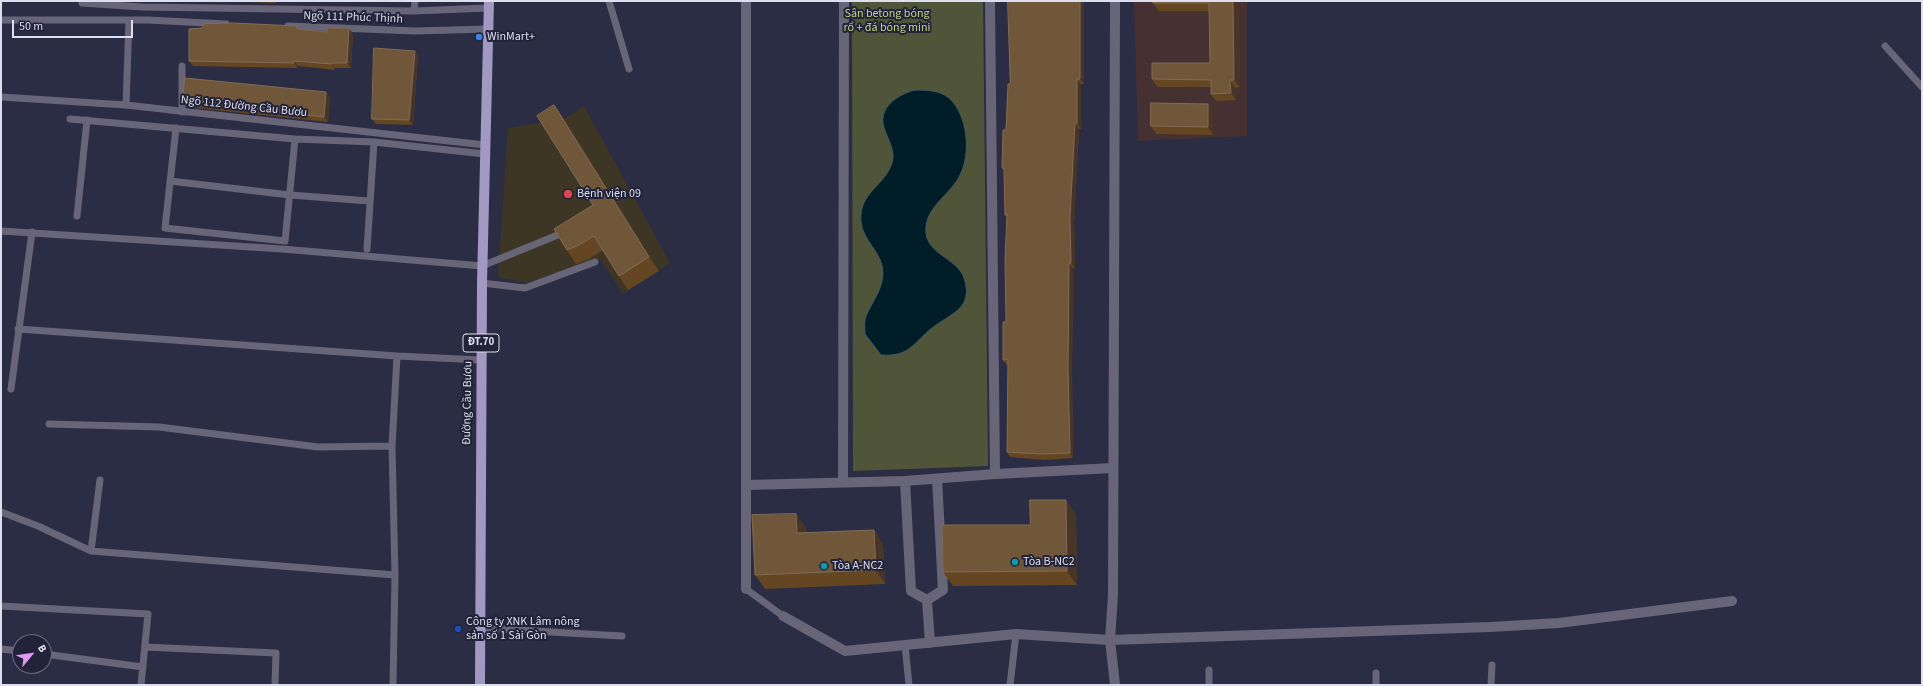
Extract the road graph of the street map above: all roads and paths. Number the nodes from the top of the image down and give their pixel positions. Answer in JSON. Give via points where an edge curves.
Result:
{"nodes":[{"id":1,"x":82,"y":1,"type":"edge"},
{"id":2,"x":414,"y":1,"type":"edge"},
{"id":3,"x":609,"y":1,"type":"edge"},
{"id":4,"x":746,"y":1,"type":"edge"},
{"id":5,"x":844,"y":1,"type":"edge"},
{"id":6,"x":990,"y":1,"type":"edge"},
{"id":7,"x":1115,"y":1,"type":"edge"},
{"id":8,"x":142,"y":4,"type":"edge"},
{"id":9,"x":488,"y":5,"type":"edge"},
{"id":10,"x":414,"y":12,"type":"junction"},
{"id":11,"x":1,"y":20,"type":"edge"},
{"id":12,"x":129,"y":20,"type":"junction"},
{"id":13,"x":236,"y":24,"type":"edge"},
{"id":14,"x":282,"y":26,"type":"edge"},
{"id":15,"x":488,"y":29,"type":"junction"},
{"id":16,"x":1885,"y":46,"type":"dead end"},
{"id":17,"x":182,"y":66,"type":"dead end"},
{"id":18,"x":629,"y":69,"type":"dead end"},
{"id":19,"x":1922,"y":87,"type":"edge"},
{"id":20,"x":1,"y":97,"type":"edge"},
{"id":21,"x":126,"y":105,"type":"junction"},
{"id":22,"x":182,"y":112,"type":"junction"},
{"id":23,"x":70,"y":119,"type":"dead end"},
{"id":24,"x":87,"y":120,"type":"junction"},
{"id":25,"x":176,"y":128,"type":"junction"},
{"id":26,"x":295,"y":139,"type":"junction"},
{"id":27,"x":374,"y":142,"type":"junction"},
{"id":28,"x":485,"y":149,"type":"junction"},
{"id":29,"x":170,"y":181,"type":"junction"},
{"id":30,"x":290,"y":196,"type":"junction"},
{"id":31,"x":369,"y":201,"type":"junction"},
{"id":32,"x":77,"y":216,"type":"dead end"},
{"id":33,"x":573,"y":227,"type":"edge"},
{"id":34,"x":1,"y":231,"type":"edge"},
{"id":35,"x":32,"y":232,"type":"junction"},
{"id":36,"x":367,"y":249,"type":"dead end"},
{"id":37,"x":595,"y":262,"type":"dead end"},
{"id":38,"x":482,"y":266,"type":"junction"},
{"id":39,"x":482,"y":283,"type":"junction"},
{"id":40,"x":18,"y":329,"type":"junction"},
{"id":41,"x":397,"y":356,"type":"junction"},
{"id":42,"x":482,"y":360,"type":"junction"},
{"id":43,"x":11,"y":389,"type":"dead end"},
{"id":44,"x":49,"y":424,"type":"dead end"},
{"id":45,"x":392,"y":446,"type":"junction"},
{"id":46,"x":1114,"y":468,"type":"junction"},
{"id":47,"x":995,"y":474,"type":"junction"},
{"id":48,"x":937,"y":479,"type":"junction"},
{"id":49,"x":100,"y":480,"type":"dead end"},
{"id":50,"x":905,"y":481,"type":"junction"},
{"id":51,"x":843,"y":483,"type":"junction"},
{"id":52,"x":747,"y":485,"type":"junction"},
{"id":53,"x":1,"y":512,"type":"edge"},
{"id":54,"x":91,"y":551,"type":"junction"},
{"id":55,"x":395,"y":575,"type":"junction"},
{"id":56,"x":746,"y":590,"type":"joint"},
{"id":57,"x":927,"y":600,"type":"junction"},
{"id":58,"x":1732,"y":601,"type":"dead end"},
{"id":59,"x":1,"y":606,"type":"edge"},
{"id":60,"x":783,"y":616,"type":"joint"},
{"id":61,"x":480,"y":628,"type":"junction"},
{"id":62,"x":1016,"y":634,"type":"junction"},
{"id":63,"x":622,"y":636,"type":"dead end"},
{"id":64,"x":1110,"y":640,"type":"junction"},
{"id":65,"x":930,"y":643,"type":"junction"},
{"id":66,"x":905,"y":645,"type":"junction"},
{"id":67,"x":146,"y":647,"type":"junction"},
{"id":68,"x":1,"y":649,"type":"edge"},
{"id":69,"x":12,"y":650,"type":"edge"},
{"id":70,"x":52,"y":655,"type":"edge"},
{"id":71,"x":1492,"y":665,"type":"dead end"},
{"id":72,"x":143,"y":667,"type":"junction"},
{"id":73,"x":1209,"y":670,"type":"dead end"},
{"id":74,"x":1376,"y":673,"type":"dead end"},
{"id":75,"x":141,"y":685,"type":"edge"},
{"id":76,"x":275,"y":685,"type":"edge"},
{"id":77,"x":394,"y":685,"type":"edge"},
{"id":78,"x":480,"y":685,"type":"edge"},
{"id":79,"x":909,"y":685,"type":"edge"},
{"id":80,"x":1010,"y":685,"type":"edge"},
{"id":81,"x":1115,"y":685,"type":"edge"},
{"id":82,"x":1209,"y":685,"type":"edge"},
{"id":83,"x":1376,"y":685,"type":"edge"},
{"id":84,"x":1491,"y":685,"type":"edge"}],
"edges":[{"from":1,"to":8,"type":"lane"},
{"from":2,"to":10,"type":"lane"},
{"from":3,"to":18,"type":"lane"},
{"from":4,"to":52,"type":"street"},
{"from":5,"to":51,"type":"street"},
{"from":6,"to":47,"type":"street"},
{"from":7,"to":46,"type":"street"},
{"from":8,"to":10,"type":"lane"},
{"from":9,"to":10,"type":"lane"},
{"from":9,"to":15,"type":"main road","name":"Đường Cầu Bươu","number":"ĐT.70"},
{"from":11,"to":12,"type":"lane"},
{"from":12,"to":13,"type":"lane"},
{"from":12,"to":21,"type":"lane"},
{"from":14,"to":15,"type":"lane","name":"Ngõ 111 Phúc Thịnh","via":[[414,31]]},
{"from":15,"to":28,"type":"main road","name":"Đường Cầu Bươu","number":"ĐT.70"},
{"from":16,"to":19,"type":"lane"},
{"from":17,"to":22,"type":"lane"},
{"from":20,"to":21,"type":"lane","name":"Ngõ 112 Đường Cầu Bươu"},
{"from":21,"to":22,"type":"lane","name":"Ngõ 112 Đường Cầu Bươu"},
{"from":22,"to":28,"type":"lane","name":"Ngõ 112 Đường Cầu Bươu"},
{"from":23,"to":24,"type":"lane"},
{"from":24,"to":25,"type":"lane"},
{"from":24,"to":32,"type":"lane"},
{"from":25,"to":26,"type":"lane"},
{"from":25,"to":29,"type":"lane"},
{"from":26,"to":27,"type":"lane"},
{"from":26,"to":30,"type":"lane"},
{"from":27,"to":28,"type":"lane"},
{"from":27,"to":31,"type":"lane"},
{"from":28,"to":38,"type":"main road","name":"Đường Cầu Bươu","number":"ĐT.70"},
{"from":29,"to":30,"type":"lane"},
{"from":29,"to":30,"type":"lane","via":[[165,228],[285,241]]},
{"from":30,"to":31,"type":"lane"},
{"from":31,"to":36,"type":"lane"},
{"from":33,"to":38,"type":"lane"},
{"from":34,"to":35,"type":"lane"},
{"from":35,"to":38,"type":"lane","via":[[274,248]]},
{"from":35,"to":40,"type":"lane"},
{"from":37,"to":39,"type":"lane","via":[[525,288]]},
{"from":38,"to":39,"type":"main road","name":"Đường Cầu Bươu","number":"ĐT.70"},
{"from":39,"to":42,"type":"main road","name":"Đường Cầu Bươu","number":"ĐT.70"},
{"from":40,"to":41,"type":"lane"},
{"from":40,"to":43,"type":"lane"},
{"from":41,"to":42,"type":"lane"},
{"from":41,"to":45,"type":"lane"},
{"from":42,"to":61,"type":"main road","name":"Đường Cầu Bươu","number":"ĐT.70"},
{"from":44,"to":45,"type":"lane","via":[[159,427],[318,447]]},
{"from":45,"to":55,"type":"lane"},
{"from":46,"to":47,"type":"street"},
{"from":46,"to":64,"type":"street"},
{"from":47,"to":48,"type":"street"},
{"from":48,"to":50,"type":"street"},
{"from":48,"to":57,"type":"street","via":[[943,590]]},
{"from":49,"to":54,"type":"lane"},
{"from":50,"to":51,"type":"street"},
{"from":50,"to":57,"type":"street","via":[[911,591]]},
{"from":51,"to":52,"type":"street"},
{"from":52,"to":56,"type":"street"},
{"from":53,"to":54,"type":"lane"},
{"from":54,"to":55,"type":"lane"},
{"from":55,"to":77,"type":"lane"},
{"from":56,"to":60,"type":"lane"},
{"from":57,"to":65,"type":"street"},
{"from":58,"to":64,"type":"street","via":[[1551,623]]},
{"from":59,"to":67,"type":"lane","via":[[148,614]]},
{"from":60,"to":66,"type":"street","via":[[845,651]]},
{"from":61,"to":63,"type":"lane"},
{"from":61,"to":78,"type":"main road","name":"Đường Cầu Bươu","number":"ĐT.70"},
{"from":62,"to":64,"type":"street"},
{"from":62,"to":65,"type":"street"},
{"from":62,"to":80,"type":"lane"},
{"from":64,"to":81,"type":"street"},
{"from":65,"to":66,"type":"street"},
{"from":66,"to":79,"type":"lane"},
{"from":67,"to":72,"type":"lane"},
{"from":67,"to":76,"type":"lane","via":[[276,653]]},
{"from":68,"to":69,"type":"lane"},
{"from":70,"to":72,"type":"lane"},
{"from":71,"to":84,"type":"lane"},
{"from":72,"to":75,"type":"lane"},
{"from":73,"to":82,"type":"lane"},
{"from":74,"to":83,"type":"lane"}]}
